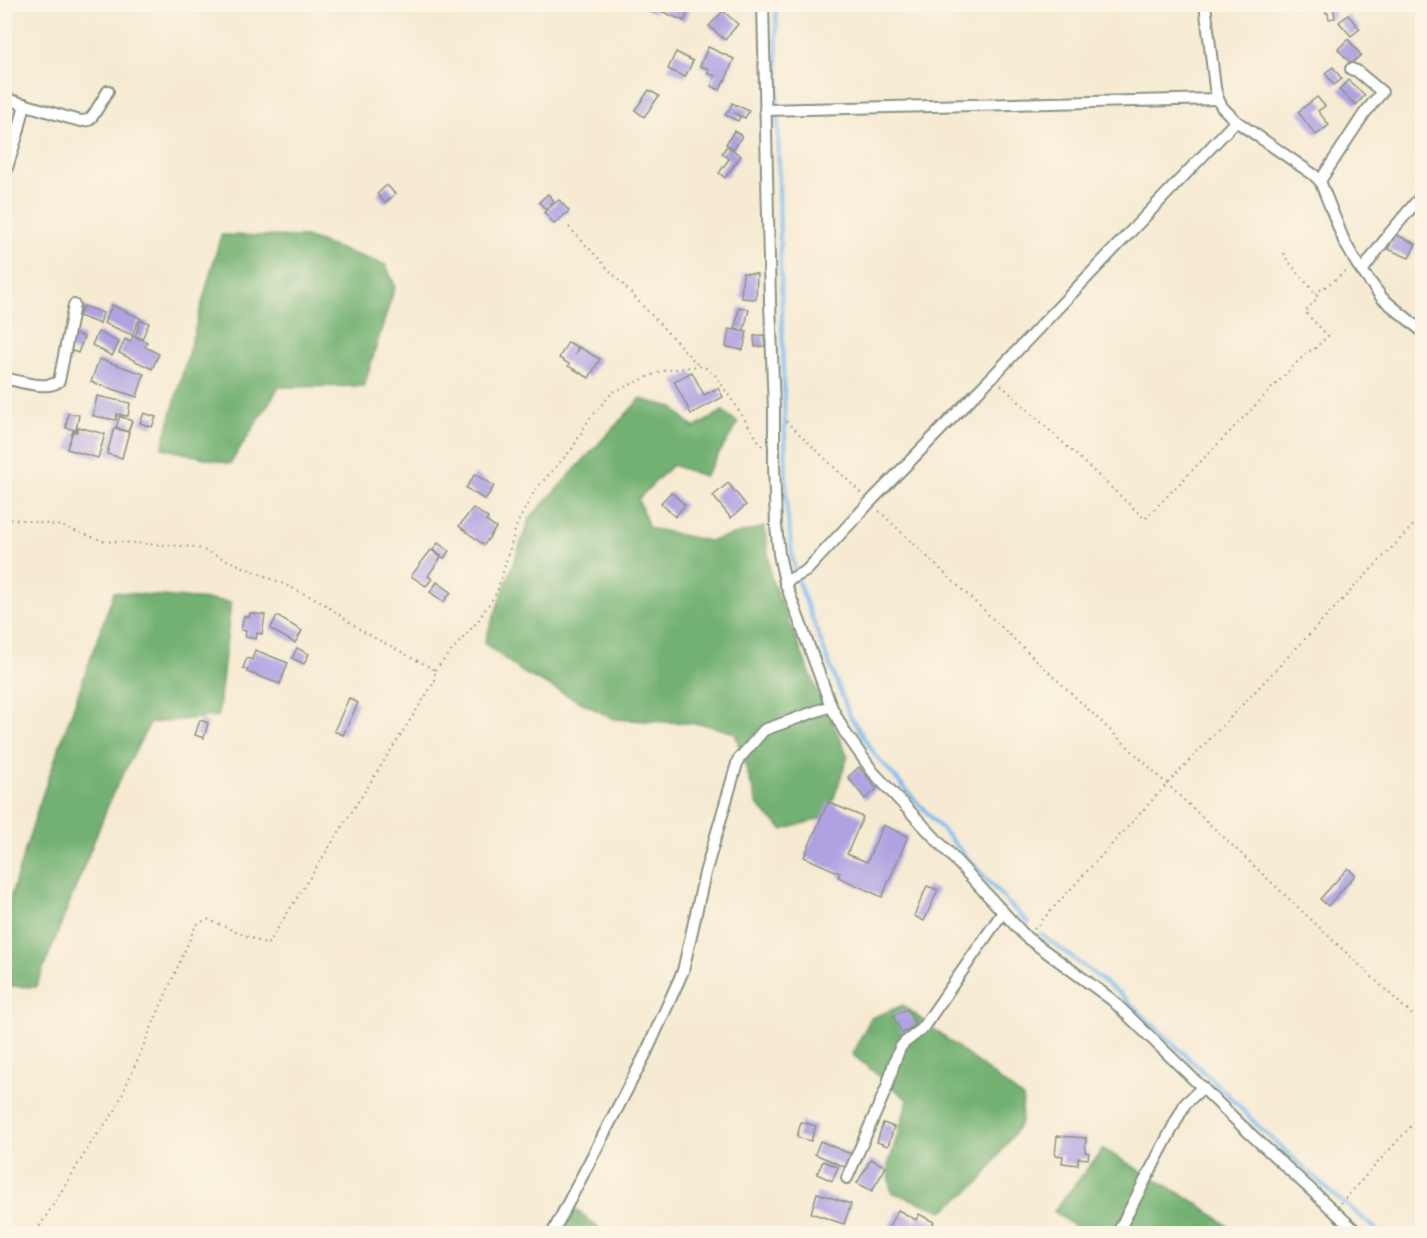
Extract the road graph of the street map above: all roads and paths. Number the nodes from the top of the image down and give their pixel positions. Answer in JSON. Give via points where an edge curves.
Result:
{"nodes":[{"id":1,"x":763,"y":4,"type":"edge"},
{"id":2,"x":1205,"y":4,"type":"edge"},
{"id":3,"x":1351,"y":69,"type":"dead end"},
{"id":4,"x":108,"y":91,"type":"dead end"},
{"id":5,"x":4,"y":98,"type":"edge"},
{"id":6,"x":1218,"y":99,"type":"junction"},
{"id":7,"x":25,"y":104,"type":"junction"},
{"id":8,"x":765,"y":110,"type":"junction"},
{"id":9,"x":1236,"y":121,"type":"junction"},
{"id":10,"x":4,"y":177,"type":"edge"},
{"id":11,"x":1320,"y":181,"type":"junction"},
{"id":12,"x":1422,"y":195,"type":"edge"},
{"id":13,"x":569,"y":227,"type":"dead end"},
{"id":14,"x":1284,"y":253,"type":"dead end"},
{"id":15,"x":1359,"y":268,"type":"junction"},
{"id":16,"x":1315,"y":294,"type":"junction"},
{"id":17,"x":74,"y":305,"type":"dead end"},
{"id":18,"x":1422,"y":331,"type":"edge"},
{"id":19,"x":699,"y":366,"type":"junction"},
{"id":20,"x":993,"y":376,"type":"junction"},
{"id":21,"x":4,"y":378,"type":"edge"},
{"id":22,"x":789,"y":424,"type":"dead end"},
{"id":23,"x":774,"y":464,"type":"junction"},
{"id":24,"x":870,"y":502,"type":"junction"},
{"id":25,"x":1422,"y":516,"type":"edge"},
{"id":26,"x":4,"y":519,"type":"edge"},
{"id":27,"x":788,"y":580,"type":"junction"},
{"id":28,"x":435,"y":670,"type":"junction"},
{"id":29,"x":831,"y":706,"type":"junction"},
{"id":30,"x":1167,"y":784,"type":"junction"},
{"id":31,"x":1003,"y":912,"type":"junction"},
{"id":32,"x":1026,"y":938,"type":"junction"},
{"id":33,"x":1422,"y":1024,"type":"edge"},
{"id":34,"x":1203,"y":1086,"type":"junction"},
{"id":35,"x":1422,"y":1114,"type":"edge"},
{"id":36,"x":847,"y":1178,"type":"dead end"},
{"id":37,"x":1346,"y":1197,"type":"dead end"},
{"id":38,"x":36,"y":1233,"type":"edge"},
{"id":39,"x":552,"y":1233,"type":"edge"},
{"id":40,"x":1117,"y":1233,"type":"edge"},
{"id":41,"x":1359,"y":1233,"type":"edge"}],
"edges":[{"from":1,"to":8,"type":"street"},
{"from":2,"to":6,"type":"street"},
{"from":3,"to":11,"type":"street","via":[[1382,92]]},
{"from":4,"to":7,"type":"street","via":[[89,120]]},
{"from":5,"to":7,"type":"street"},
{"from":6,"to":8,"type":"street"},
{"from":6,"to":9,"type":"street"},
{"from":7,"to":10,"type":"street"},
{"from":8,"to":23,"type":"street"},
{"from":9,"to":11,"type":"street"},
{"from":9,"to":20,"type":"street"},
{"from":11,"to":15,"type":"street"},
{"from":12,"to":15,"type":"street"},
{"from":13,"to":19,"type":"path"},
{"from":14,"to":16,"type":"path"},
{"from":15,"to":16,"type":"path"},
{"from":15,"to":18,"type":"street","via":[[1382,298]]},
{"from":16,"to":20,"type":"path","via":[[1318,297],[1305,312],[1328,336],[1308,351],[1145,519]]},
{"from":17,"to":21,"type":"street","via":[[59,381],[45,386]]},
{"from":19,"to":23,"type":"path","via":[[716,376]]},
{"from":19,"to":28,"type":"path","via":[[662,371],[613,392],[589,419],[572,449],[535,490],[517,524],[497,592],[477,622]]},
{"from":20,"to":24,"type":"street"},
{"from":22,"to":24,"type":"path"},
{"from":23,"to":27,"type":"street","via":[[778,554]]},
{"from":24,"to":27,"type":"street","via":[[806,571]]},
{"from":24,"to":30,"type":"path"},
{"from":25,"to":30,"type":"path"},
{"from":26,"to":28,"type":"path","via":[[62,526],[104,541],[196,547],[320,601],[362,631]]},
{"from":27,"to":29,"type":"street"},
{"from":28,"to":38,"type":"path","via":[[435,681],[267,945],[207,920],[196,925],[115,1112],[93,1140]]},
{"from":29,"to":31,"type":"street","via":[[873,772]]},
{"from":29,"to":39,"type":"street","via":[[764,730],[738,760],[682,971],[645,1053]]},
{"from":30,"to":32,"type":"path"},
{"from":30,"to":33,"type":"path"},
{"from":31,"to":32,"type":"street"},
{"from":31,"to":36,"type":"street","via":[[922,1029],[900,1048]]},
{"from":32,"to":34,"type":"street","via":[[1111,999]]},
{"from":34,"to":40,"type":"street","via":[[1185,1104]]},
{"from":34,"to":41,"type":"street"},
{"from":35,"to":37,"type":"path"}]}
